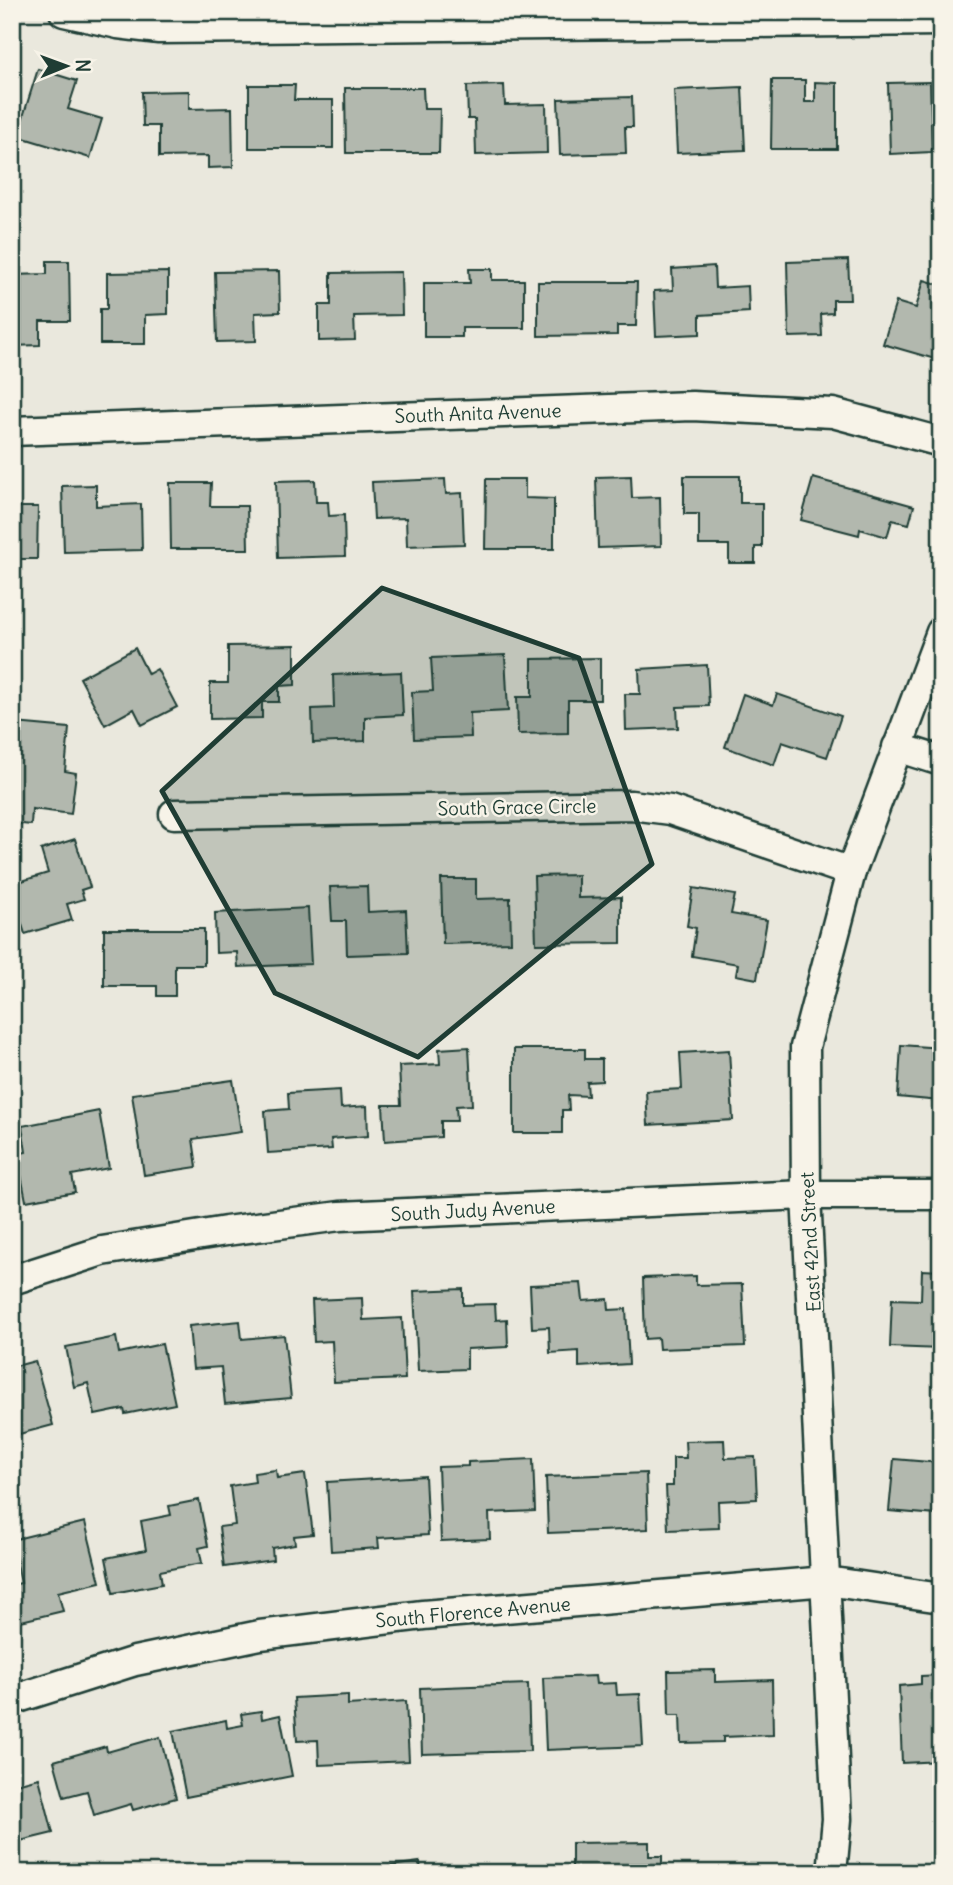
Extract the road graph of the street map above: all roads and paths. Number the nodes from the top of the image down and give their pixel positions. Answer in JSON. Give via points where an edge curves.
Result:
{"nodes":[{"id":1,"x":64,"y":12,"type":"edge"},
{"id":2,"x":941,"y":21,"type":"edge"},
{"id":3,"x":12,"y":431,"type":"edge"},
{"id":4,"x":941,"y":442,"type":"edge"},
{"id":5,"x":941,"y":632,"type":"edge"},
{"id":6,"x":897,"y":747,"type":"junction"},
{"id":7,"x":941,"y":761,"type":"edge"},
{"id":8,"x":174,"y":814,"type":"dead end"},
{"id":9,"x":850,"y":872,"type":"junction"},
{"id":10,"x":806,"y":1195,"type":"junction"},
{"id":11,"x":941,"y":1195,"type":"edge"},
{"id":12,"x":12,"y":1280,"type":"edge"},
{"id":13,"x":827,"y":1581,"type":"junction"},
{"id":14,"x":941,"y":1598,"type":"edge"},
{"id":15,"x":12,"y":1700,"type":"edge"},
{"id":16,"x":832,"y":1873,"type":"edge"}],
"edges":[{"from":1,"to":2,"type":"street","via":[[159,29]]},
{"from":3,"to":4,"type":"street","name":"South Anita Avenue","via":[[692,405],[833,413]]},
{"from":5,"to":6,"type":"street","name":"East 42nd Street"},
{"from":6,"to":7,"type":"street"},
{"from":6,"to":9,"type":"street","name":"East 42nd Street"},
{"from":8,"to":9,"type":"street","name":"South Grace Circle","via":[[631,805],[670,810]]},
{"from":9,"to":10,"type":"street","name":"East 42nd Street","via":[[805,1047]]},
{"from":10,"to":11,"type":"street","name":"South Judy Avenue"},
{"from":10,"to":12,"type":"street","name":"South Judy Avenue","via":[[340,1216],[102,1251]]},
{"from":10,"to":13,"type":"street","name":"East 42nd Street"},
{"from":13,"to":14,"type":"street","name":"South Florence Avenue"},
{"from":13,"to":15,"type":"street","name":"South Florence Avenue","via":[[423,1615],[260,1635],[135,1661]]},
{"from":13,"to":16,"type":"street","name":"East 42nd Street","via":[[837,1819]]}]}
